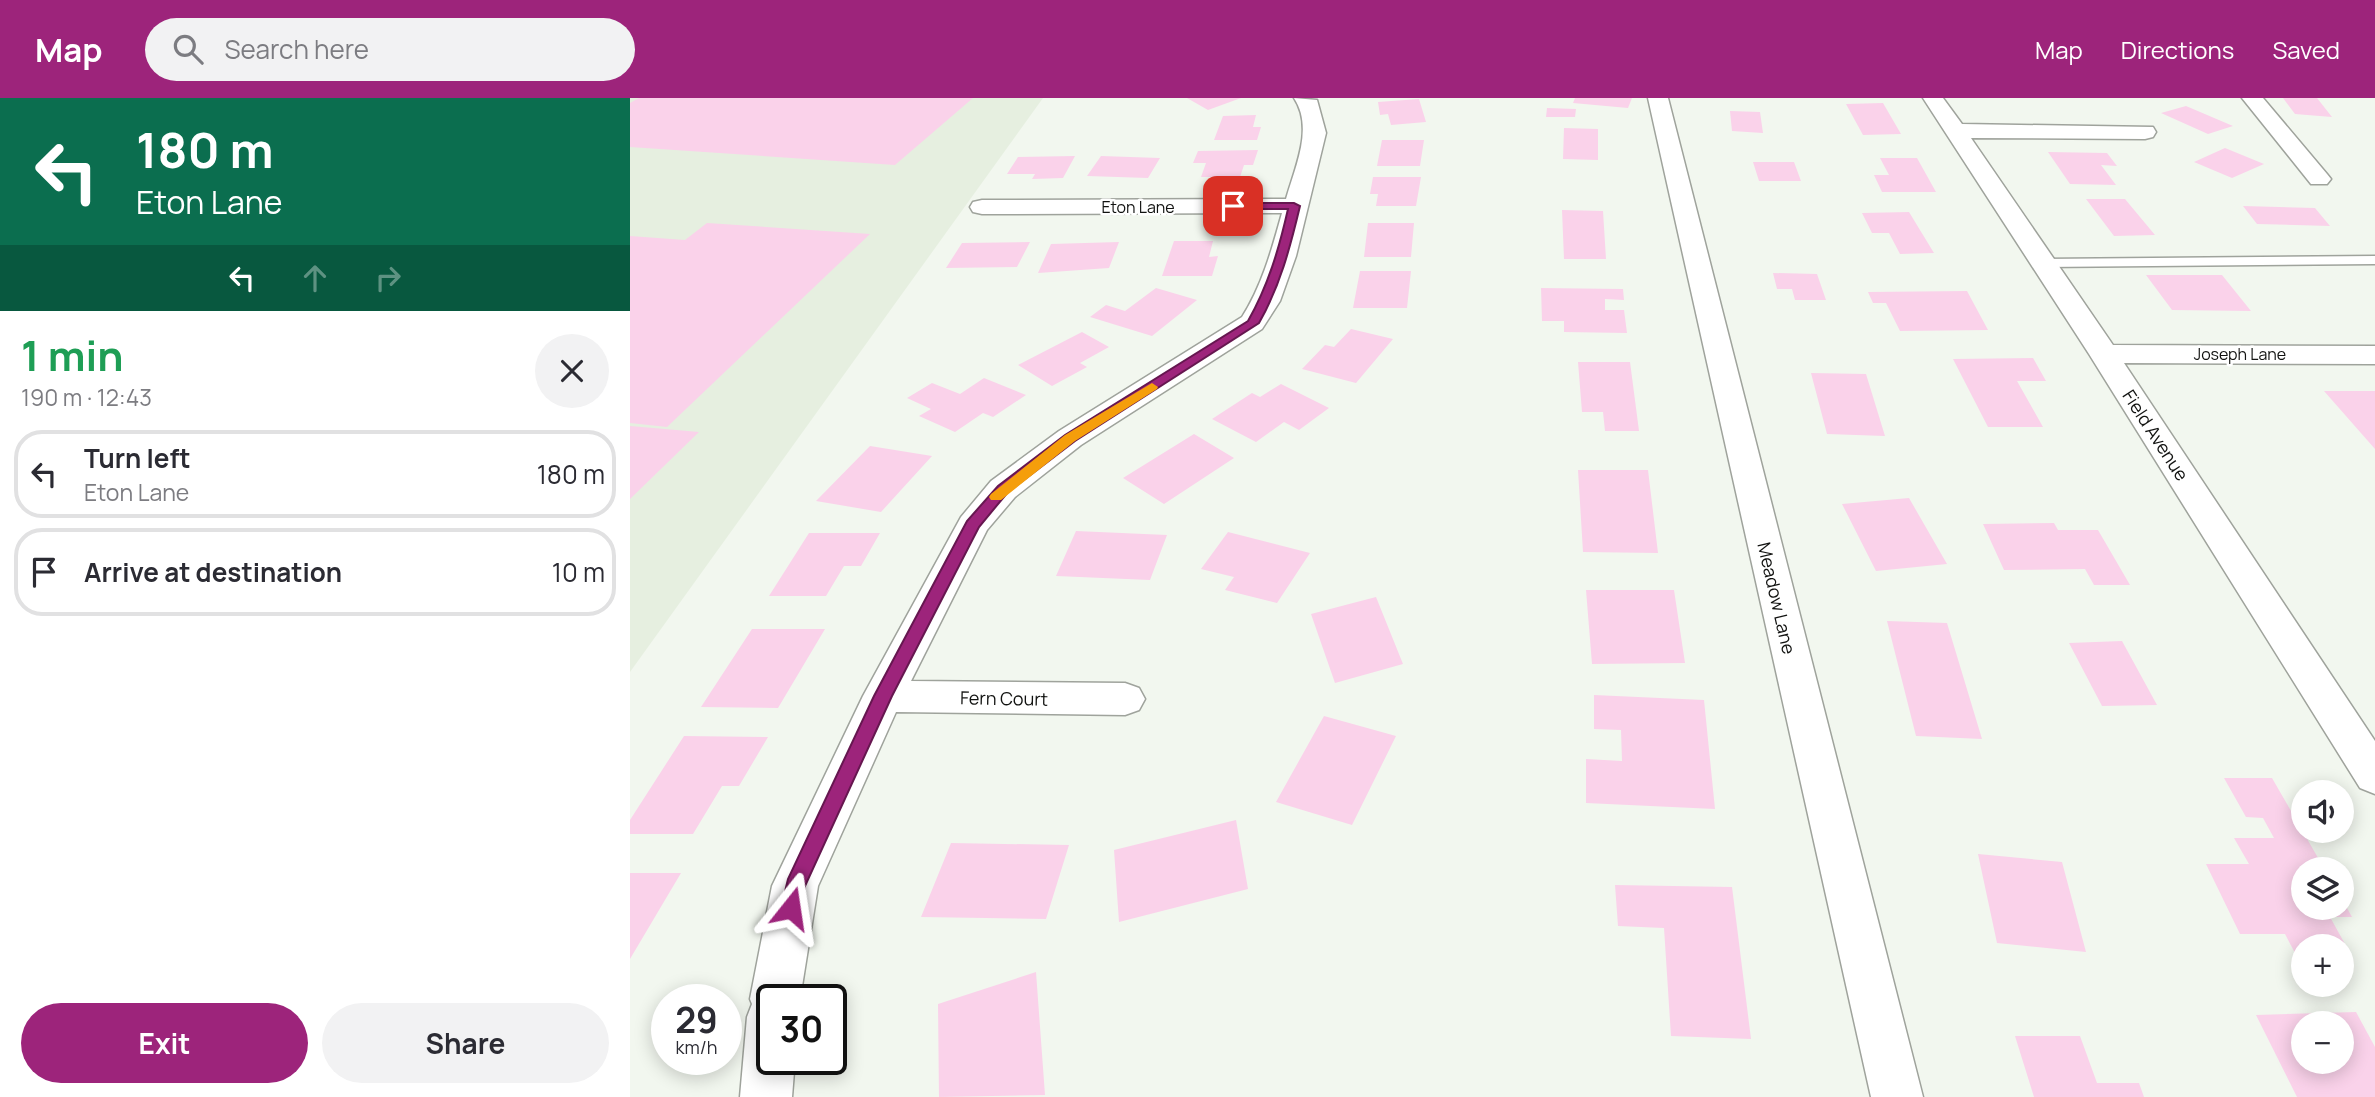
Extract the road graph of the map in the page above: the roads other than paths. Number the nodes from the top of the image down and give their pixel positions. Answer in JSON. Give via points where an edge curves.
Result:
{"nodes":[{"id":1,"x":1304,"y":98,"type":"edge"},
{"id":2,"x":1658,"y":98,"type":"edge"},
{"id":3,"x":1933,"y":98,"type":"edge"},
{"id":4,"x":2252,"y":98,"type":"edge"},
{"id":5,"x":1956,"y":131,"type":"junction"},
{"id":6,"x":2145,"y":132,"type":"dead end"},
{"id":7,"x":2319,"y":179,"type":"dead end"},
{"id":8,"x":1294,"y":206,"type":"junction"},
{"id":9,"x":982,"y":207,"type":"dead end"},
{"id":10,"x":2375,"y":260,"type":"edge"},
{"id":11,"x":2044,"y":263,"type":"junction"},
{"id":12,"x":2104,"y":354,"type":"junction"},
{"id":13,"x":2375,"y":355,"type":"edge"},
{"id":14,"x":883,"y":696,"type":"junction"},
{"id":15,"x":1125,"y":699,"type":"dead end"},
{"id":16,"x":2361,"y":733,"type":"edge"},
{"id":17,"x":2375,"y":776,"type":"edge"},
{"id":18,"x":778,"y":984,"type":"edge"},
{"id":19,"x":768,"y":1075,"type":"edge"},
{"id":20,"x":766,"y":1097,"type":"edge"},
{"id":21,"x":1897,"y":1097,"type":"edge"}],
"edges":[{"from":1,"to":8,"type":"street","via":[[1310,104],[1315,133]]},
{"from":2,"to":21,"type":"street","name":"Meadow Lane"},
{"from":3,"to":5,"type":"street","name":"Field Avenue"},
{"from":4,"to":7,"type":"street"},
{"from":5,"to":6,"type":"street"},
{"from":5,"to":11,"type":"street","name":"Field Avenue"},
{"from":8,"to":9,"type":"street","name":"Eton Lane"},
{"from":8,"to":14,"type":"street","via":[[1283,256],[1252,323],[1070,438],[1003,489],[972,524]]},
{"from":10,"to":11,"type":"lane"},
{"from":11,"to":12,"type":"street","name":"Field Avenue"},
{"from":12,"to":13,"type":"street","name":"Joseph Lane"},
{"from":12,"to":16,"type":"street","name":"Field Avenue"},
{"from":14,"to":15,"type":"street","name":"Fern Court"},
{"from":14,"to":18,"type":"street","via":[[795,886]]},
{"from":16,"to":17,"type":"street","name":"Field Avenue"},
{"from":19,"to":20,"type":"street"}]}
